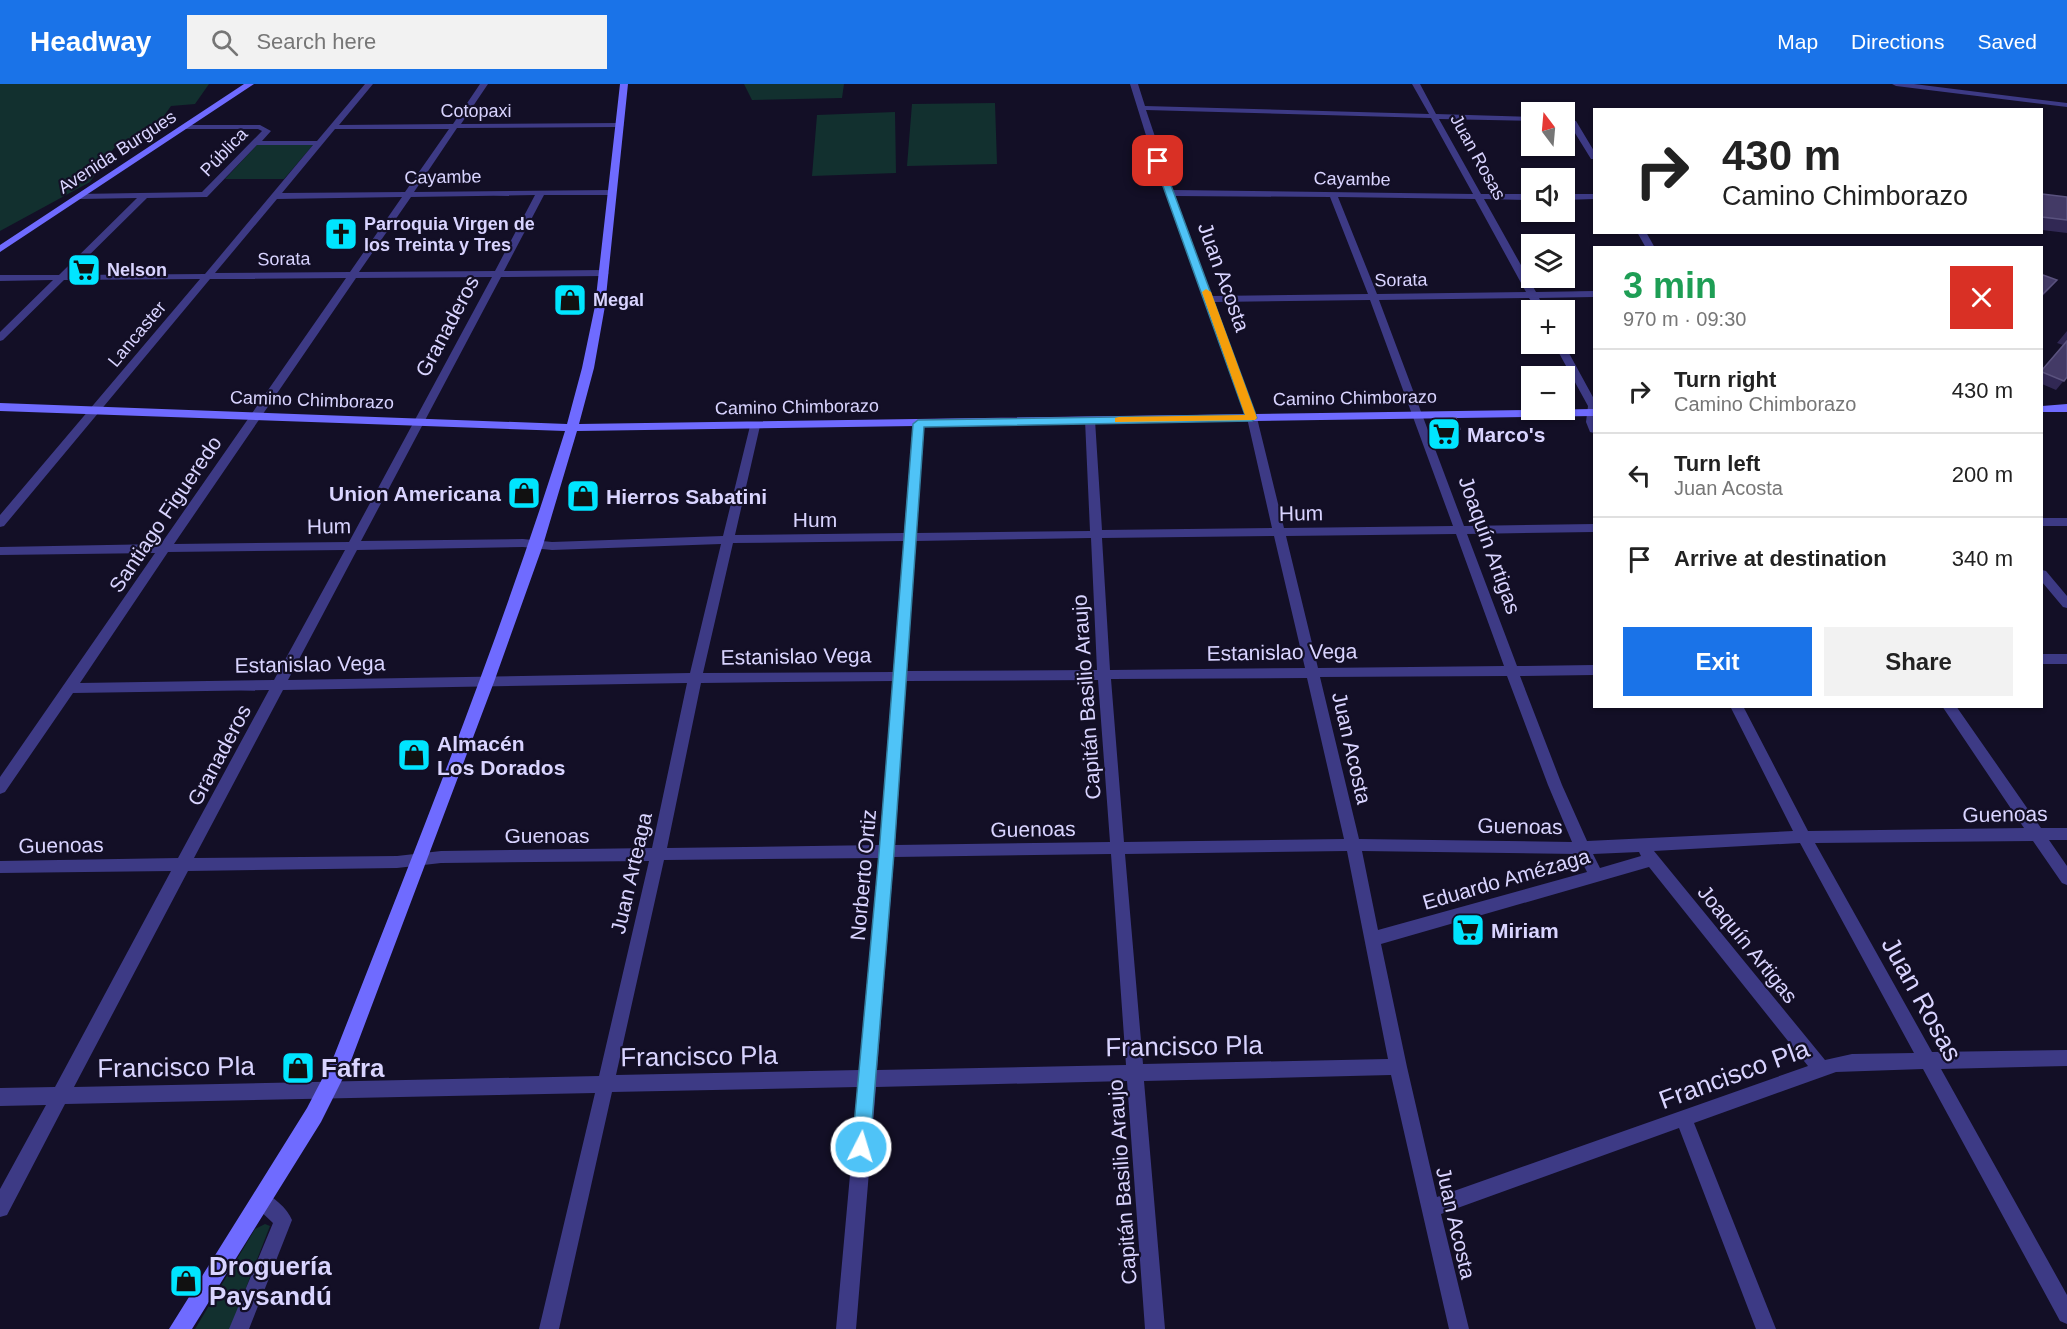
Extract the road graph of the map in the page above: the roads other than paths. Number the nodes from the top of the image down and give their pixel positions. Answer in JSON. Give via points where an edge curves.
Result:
{"nodes":[{"id":1,"x":250,"y":84,"type":"edge"},
{"id":2,"x":369,"y":84,"type":"edge"},
{"id":3,"x":484,"y":84,"type":"edge"},
{"id":4,"x":624,"y":84,"type":"edge"},
{"id":5,"x":1134,"y":84,"type":"edge"},
{"id":6,"x":1416,"y":84,"type":"edge"},
{"id":7,"x":1896,"y":84,"type":"edge"},
{"id":8,"x":2067,"y":105,"type":"edge"},
{"id":9,"x":1142,"y":108,"type":"junction"},
{"id":10,"x":1433,"y":115,"type":"junction"},
{"id":11,"x":1521,"y":118,"type":"edge"},
{"id":12,"x":620,"y":125,"type":"junction"},
{"id":13,"x":455,"y":126,"type":"junction"},
{"id":14,"x":185,"y":127,"type":"junction"},
{"id":15,"x":333,"y":127,"type":"junction"},
{"id":16,"x":1575,"y":130,"type":"edge"},
{"id":17,"x":319,"y":143,"type":"junction"},
{"id":18,"x":256,"y":144,"type":"junction"},
{"id":19,"x":1593,"y":156,"type":"edge"},
{"id":20,"x":611,"y":192,"type":"junction"},
{"id":21,"x":541,"y":193,"type":"junction"},
{"id":22,"x":1171,"y":193,"type":"junction"},
{"id":23,"x":408,"y":194,"type":"junction"},
{"id":24,"x":1333,"y":195,"type":"junction"},
{"id":25,"x":80,"y":196,"type":"junction"},
{"id":26,"x":144,"y":196,"type":"junction"},
{"id":27,"x":275,"y":196,"type":"junction"},
{"id":28,"x":1478,"y":196,"type":"junction"},
{"id":29,"x":1521,"y":196,"type":"edge"},
{"id":30,"x":1575,"y":197,"type":"edge"},
{"id":31,"x":1593,"y":197,"type":"edge"},
{"id":32,"x":1,"y":249,"type":"edge"},
{"id":33,"x":604,"y":273,"type":"junction"},
{"id":34,"x":498,"y":274,"type":"junction"},
{"id":35,"x":352,"y":275,"type":"junction"},
{"id":36,"x":207,"y":276,"type":"junction"},
{"id":37,"x":0,"y":278,"type":"edge"},
{"id":38,"x":60,"y":278,"type":"junction"},
{"id":39,"x":1593,"y":294,"type":"edge"},
{"id":40,"x":1532,"y":295,"type":"junction"},
{"id":41,"x":1374,"y":297,"type":"junction"},
{"id":42,"x":1209,"y":299,"type":"junction"},
{"id":43,"x":1535,"y":300,"type":"edge"},
{"id":44,"x":0,"y":338,"type":"edge"},
{"id":45,"x":1564,"y":354,"type":"edge"},
{"id":46,"x":0,"y":407,"type":"edge"},
{"id":47,"x":2043,"y":409,"type":"edge"},
{"id":48,"x":94,"y":410,"type":"junction"},
{"id":49,"x":2065,"y":411,"type":"edge"},
{"id":50,"x":1593,"y":413,"type":"edge"},
{"id":51,"x":1419,"y":415,"type":"junction"},
{"id":52,"x":256,"y":416,"type":"junction"},
{"id":53,"x":1252,"y":418,"type":"junction"},
{"id":54,"x":1090,"y":420,"type":"junction"},
{"id":55,"x":420,"y":422,"type":"junction"},
{"id":56,"x":918,"y":424,"type":"junction"},
{"id":57,"x":755,"y":426,"type":"junction"},
{"id":58,"x":572,"y":427,"type":"junction"},
{"id":59,"x":2043,"y":522,"type":"edge"},
{"id":60,"x":2067,"y":522,"type":"edge"},
{"id":61,"x":0,"y":523,"type":"edge"},
{"id":62,"x":1593,"y":528,"type":"edge"},
{"id":63,"x":1460,"y":531,"type":"junction"},
{"id":64,"x":1281,"y":533,"type":"junction"},
{"id":65,"x":1096,"y":536,"type":"junction"},
{"id":66,"x":909,"y":538,"type":"junction"},
{"id":67,"x":728,"y":540,"type":"junction"},
{"id":68,"x":536,"y":544,"type":"junction"},
{"id":69,"x":355,"y":545,"type":"junction"},
{"id":70,"x":166,"y":548,"type":"junction"},
{"id":71,"x":0,"y":551,"type":"edge"},
{"id":72,"x":2043,"y":575,"type":"edge"},
{"id":73,"x":2067,"y":604,"type":"edge"},
{"id":74,"x":2043,"y":659,"type":"edge"},
{"id":75,"x":2067,"y":659,"type":"edge"},
{"id":76,"x":1593,"y":670,"type":"edge"},
{"id":77,"x":1512,"y":671,"type":"junction"},
{"id":78,"x":1314,"y":673,"type":"junction"},
{"id":79,"x":1104,"y":675,"type":"junction"},
{"id":80,"x":900,"y":676,"type":"junction"},
{"id":81,"x":694,"y":678,"type":"junction"},
{"id":82,"x":487,"y":682,"type":"junction"},
{"id":83,"x":280,"y":685,"type":"junction"},
{"id":84,"x":70,"y":688,"type":"junction"},
{"id":85,"x":1737,"y":708,"type":"edge"},
{"id":86,"x":1949,"y":708,"type":"edge"},
{"id":87,"x":0,"y":788,"type":"edge"},
{"id":88,"x":2067,"y":834,"type":"edge"},
{"id":89,"x":2036,"y":835,"type":"junction"},
{"id":90,"x":1805,"y":837,"type":"junction"},
{"id":91,"x":1353,"y":845,"type":"junction"},
{"id":92,"x":1640,"y":845,"type":"junction"},
{"id":93,"x":1582,"y":848,"type":"junction"},
{"id":94,"x":1119,"y":849,"type":"junction"},
{"id":95,"x":887,"y":853,"type":"junction"},
{"id":96,"x":658,"y":855,"type":"junction"},
{"id":97,"x":420,"y":859,"type":"junction"},
{"id":98,"x":1651,"y":860,"type":"junction"},
{"id":99,"x":185,"y":863,"type":"junction"},
{"id":100,"x":0,"y":867,"type":"edge"},
{"id":101,"x":1596,"y":875,"type":"junction"},
{"id":102,"x":2067,"y":878,"type":"edge"},
{"id":103,"x":1373,"y":939,"type":"junction"},
{"id":104,"x":2067,"y":1058,"type":"edge"},
{"id":105,"x":1926,"y":1060,"type":"junction"},
{"id":106,"x":1398,"y":1067,"type":"junction"},
{"id":107,"x":1822,"y":1070,"type":"junction"},
{"id":108,"x":1134,"y":1072,"type":"junction"},
{"id":109,"x":867,"y":1078,"type":"junction"},
{"id":110,"x":605,"y":1083,"type":"junction"},
{"id":111,"x":328,"y":1089,"type":"junction"},
{"id":112,"x":60,"y":1096,"type":"junction"},
{"id":113,"x":0,"y":1097,"type":"edge"},
{"id":114,"x":1684,"y":1119,"type":"junction"},
{"id":115,"x":261,"y":1200,"type":"junction"},
{"id":116,"x":0,"y":1208,"type":"edge"},
{"id":117,"x":1431,"y":1208,"type":"junction"},
{"id":118,"x":2067,"y":1314,"type":"edge"},
{"id":119,"x":180,"y":1329,"type":"edge"},
{"id":120,"x":239,"y":1329,"type":"edge"},
{"id":121,"x":549,"y":1329,"type":"edge"},
{"id":122,"x":846,"y":1329,"type":"edge"},
{"id":123,"x":1155,"y":1329,"type":"edge"},
{"id":124,"x":1459,"y":1329,"type":"edge"},
{"id":125,"x":1766,"y":1329,"type":"edge"}],
"edges":[{"from":1,"to":14,"type":"street","name":"Avenida Burgues"},
{"from":2,"to":15,"type":"street","name":"Lancaster"},
{"from":3,"to":13,"type":"street","name":"Santiago Figueredo"},
{"from":4,"to":12,"type":"street"},
{"from":5,"to":9,"type":"street","name":"Juan Acosta"},
{"from":6,"to":10,"type":"street","name":"Juan Rosas"},
{"from":7,"to":8,"type":"street"},
{"from":9,"to":10,"type":"street"},
{"from":9,"to":22,"type":"street","name":"Juan Acosta"},
{"from":10,"to":11,"type":"street"},
{"from":10,"to":28,"type":"street","name":"Juan Rosas"},
{"from":12,"to":13,"type":"street","name":"Cotopaxi"},
{"from":12,"to":20,"type":"street"},
{"from":13,"to":15,"type":"street","name":"Cotopaxi"},
{"from":13,"to":23,"type":"street","name":"Santiago Figueredo"},
{"from":14,"to":18,"type":"street","name":"Pública","via":[[266,129]]},
{"from":14,"to":25,"type":"street","name":"Avenida Burgues"},
{"from":15,"to":17,"type":"street","name":"Lancaster"},
{"from":16,"to":19,"type":"street"},
{"from":17,"to":18,"type":"street"},
{"from":17,"to":27,"type":"street","name":"Lancaster"},
{"from":18,"to":26,"type":"street","name":"Pública","via":[[204,195]]},
{"from":20,"to":21,"type":"street","name":"Cayambe"},
{"from":20,"to":33,"type":"street"},
{"from":21,"to":23,"type":"street","name":"Cayambe"},
{"from":21,"to":34,"type":"street","name":"Granaderos"},
{"from":22,"to":24,"type":"street","name":"Cayambe"},
{"from":22,"to":42,"type":"street","name":"Juan Acosta"},
{"from":23,"to":27,"type":"street","name":"Cayambe"},
{"from":23,"to":35,"type":"street","name":"Santiago Figueredo"},
{"from":24,"to":28,"type":"street","name":"Cayambe"},
{"from":24,"to":41,"type":"street","name":"Joaquín Artigas"},
{"from":25,"to":26,"type":"street"},
{"from":25,"to":32,"type":"street","name":"Avenida Burgues"},
{"from":26,"to":38,"type":"street"},
{"from":27,"to":36,"type":"street","name":"Lancaster"},
{"from":28,"to":29,"type":"street","name":"Cayambe"},
{"from":28,"to":40,"type":"street","name":"Juan Rosas"},
{"from":30,"to":31,"type":"street"},
{"from":33,"to":34,"type":"street","name":"Sorata"},
{"from":33,"to":58,"type":"street","via":[[588,368]]},
{"from":34,"to":35,"type":"street","name":"Sorata"},
{"from":34,"to":55,"type":"street","name":"Granaderos"},
{"from":35,"to":36,"type":"street","name":"Sorata"},
{"from":35,"to":52,"type":"street","name":"Santiago Figueredo"},
{"from":36,"to":38,"type":"street","name":"Sorata"},
{"from":36,"to":48,"type":"street","name":"Lancaster"},
{"from":37,"to":38,"type":"street","name":"Sorata"},
{"from":38,"to":44,"type":"street"},
{"from":39,"to":40,"type":"street","name":"Sorata"},
{"from":40,"to":41,"type":"street","name":"Sorata"},
{"from":40,"to":43,"type":"street","name":"Juan Rosas"},
{"from":41,"to":42,"type":"street","name":"Sorata"},
{"from":41,"to":51,"type":"street","name":"Joaquín Artigas"},
{"from":42,"to":53,"type":"street","name":"Juan Acosta"},
{"from":45,"to":50,"type":"street","via":[[1593,406]]},
{"from":46,"to":48,"type":"street","name":"Camino Chimborazo"},
{"from":47,"to":49,"type":"street"},
{"from":48,"to":52,"type":"street","name":"Camino Chimborazo"},
{"from":48,"to":61,"type":"street","name":"Lancaster"},
{"from":50,"to":51,"type":"street","name":"Camino Chimborazo"},
{"from":51,"to":53,"type":"street","name":"Camino Chimborazo"},
{"from":51,"to":63,"type":"street","name":"Joaquín Artigas"},
{"from":52,"to":55,"type":"street","name":"Camino Chimborazo"},
{"from":52,"to":70,"type":"street","name":"Santiago Figueredo"},
{"from":53,"to":54,"type":"street","name":"Camino Chimborazo"},
{"from":53,"to":64,"type":"street","name":"Juan Acosta"},
{"from":54,"to":56,"type":"street","name":"Camino Chimborazo"},
{"from":54,"to":65,"type":"street","name":"Capitán Basilio Araujo"},
{"from":55,"to":58,"type":"street","name":"Camino Chimborazo"},
{"from":55,"to":69,"type":"street","name":"Granaderos"},
{"from":56,"to":57,"type":"street","name":"Camino Chimborazo"},
{"from":56,"to":66,"type":"street","name":"Norberto Ortiz"},
{"from":57,"to":58,"type":"street","name":"Camino Chimborazo"},
{"from":57,"to":67,"type":"street","name":"Juan Arteaga"},
{"from":58,"to":68,"type":"street"},
{"from":59,"to":60,"type":"street"},
{"from":62,"to":63,"type":"street","name":"Hum"},
{"from":63,"to":64,"type":"street","name":"Hum"},
{"from":63,"to":77,"type":"street","name":"Joaquín Artigas"},
{"from":64,"to":65,"type":"street","name":"Hum"},
{"from":64,"to":78,"type":"street","name":"Juan Acosta"},
{"from":65,"to":66,"type":"street","name":"Hum"},
{"from":65,"to":79,"type":"street","name":"Capitán Basilio Araujo"},
{"from":66,"to":67,"type":"street","name":"Hum"},
{"from":66,"to":80,"type":"street","name":"Norberto Ortiz"},
{"from":67,"to":68,"type":"street","name":"Hum"},
{"from":67,"to":81,"type":"street","name":"Juan Arteaga"},
{"from":68,"to":69,"type":"street","name":"Hum"},
{"from":68,"to":82,"type":"street"},
{"from":69,"to":70,"type":"street","name":"Hum"},
{"from":69,"to":83,"type":"street","name":"Granaderos"},
{"from":70,"to":71,"type":"street","name":"Hum"},
{"from":70,"to":84,"type":"street","name":"Santiago Figueredo"},
{"from":72,"to":73,"type":"street"},
{"from":74,"to":75,"type":"street"},
{"from":76,"to":77,"type":"street","name":"Estanislao Vega"},
{"from":77,"to":78,"type":"street","name":"Estanislao Vega"},
{"from":77,"to":93,"type":"street","name":"Joaquín Artigas"},
{"from":78,"to":79,"type":"street","name":"Estanislao Vega"},
{"from":78,"to":91,"type":"street","name":"Juan Acosta"},
{"from":79,"to":80,"type":"street","name":"Estanislao Vega"},
{"from":79,"to":94,"type":"street","name":"Capitán Basilio Araujo"},
{"from":80,"to":81,"type":"street","name":"Estanislao Vega"},
{"from":80,"to":95,"type":"street","name":"Norberto Ortiz"},
{"from":81,"to":82,"type":"street","name":"Estanislao Vega"},
{"from":81,"to":96,"type":"street","name":"Juan Arteaga"},
{"from":82,"to":83,"type":"street","name":"Estanislao Vega"},
{"from":82,"to":97,"type":"street"},
{"from":83,"to":84,"type":"street","name":"Estanislao Vega"},
{"from":83,"to":99,"type":"street","name":"Granaderos"},
{"from":84,"to":87,"type":"street","name":"Santiago Figueredo"},
{"from":85,"to":90,"type":"street","name":"Juan Rosas"},
{"from":86,"to":89,"type":"street"},
{"from":88,"to":89,"type":"street","name":"Guenoas"},
{"from":89,"to":90,"type":"street","name":"Guenoas"},
{"from":89,"to":102,"type":"street"},
{"from":90,"to":92,"type":"street","name":"Guenoas"},
{"from":90,"to":105,"type":"street","name":"Juan Rosas"},
{"from":91,"to":93,"type":"street","name":"Guenoas"},
{"from":91,"to":94,"type":"street","name":"Guenoas"},
{"from":91,"to":103,"type":"street","name":"Juan Acosta"},
{"from":92,"to":93,"type":"street","name":"Guenoas"},
{"from":92,"to":98,"type":"street","name":"Joaquín Artigas"},
{"from":93,"to":101,"type":"street","name":"Joaquín Artigas"},
{"from":94,"to":95,"type":"street","name":"Guenoas"},
{"from":94,"to":108,"type":"street","name":"Capitán Basilio Araujo"},
{"from":95,"to":96,"type":"street","name":"Guenoas"},
{"from":95,"to":109,"type":"street","name":"Norberto Ortiz"},
{"from":96,"to":97,"type":"street","name":"Guenoas"},
{"from":96,"to":110,"type":"street","name":"Juan Arteaga"},
{"from":97,"to":99,"type":"street","name":"Guenoas"},
{"from":97,"to":111,"type":"street"},
{"from":98,"to":101,"type":"street","name":"Eduardo Amézaga"},
{"from":98,"to":107,"type":"street","name":"Joaquín Artigas"},
{"from":99,"to":100,"type":"street","name":"Guenoas"},
{"from":99,"to":112,"type":"street","name":"Granaderos"},
{"from":101,"to":103,"type":"street","name":"Eduardo Amézaga"},
{"from":103,"to":106,"type":"street","name":"Juan Acosta"},
{"from":104,"to":105,"type":"street","name":"Francisco Pla"},
{"from":105,"to":107,"type":"street","name":"Francisco Pla","via":[[1852,1062]]},
{"from":105,"to":118,"type":"street","name":"Juan Rosas"},
{"from":106,"to":108,"type":"street","name":"Francisco Pla"},
{"from":106,"to":117,"type":"street","name":"Juan Acosta"},
{"from":107,"to":114,"type":"street","name":"Francisco Pla"},
{"from":108,"to":109,"type":"street","name":"Francisco Pla"},
{"from":108,"to":123,"type":"street","name":"Capitán Basilio Araujo"},
{"from":109,"to":110,"type":"street","name":"Francisco Pla"},
{"from":109,"to":122,"type":"street","name":"Norberto Ortiz"},
{"from":110,"to":111,"type":"street","name":"Francisco Pla"},
{"from":110,"to":121,"type":"street","name":"Juan Arteaga"},
{"from":111,"to":112,"type":"street","name":"Francisco Pla"},
{"from":111,"to":115,"type":"street"},
{"from":112,"to":113,"type":"street","name":"Francisco Pla"},
{"from":112,"to":116,"type":"street","name":"Granaderos"},
{"from":114,"to":117,"type":"street","name":"Francisco Pla"},
{"from":114,"to":125,"type":"street"},
{"from":115,"to":119,"type":"street"},
{"from":115,"to":120,"type":"street","via":[[283,1220]]},
{"from":117,"to":124,"type":"street","name":"Juan Acosta"}]}
